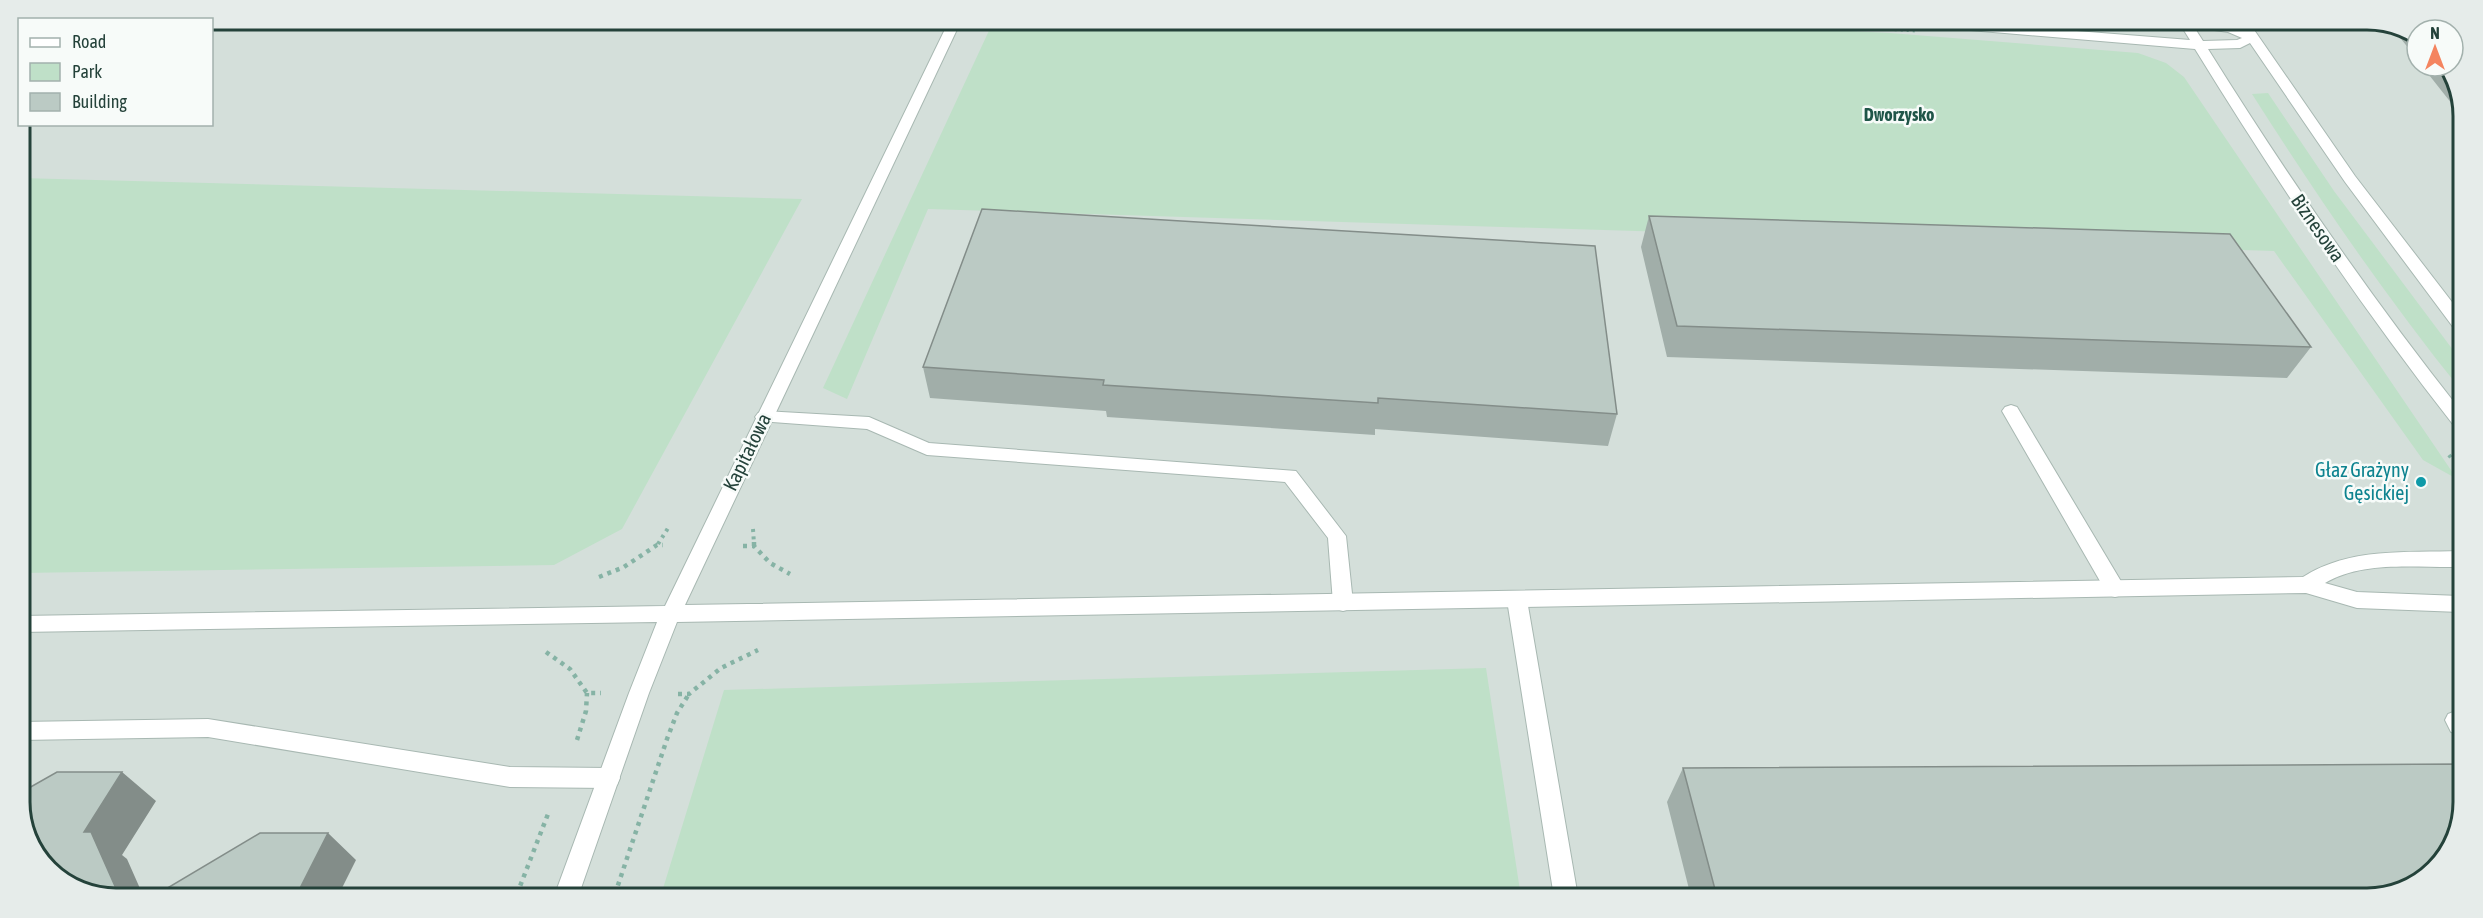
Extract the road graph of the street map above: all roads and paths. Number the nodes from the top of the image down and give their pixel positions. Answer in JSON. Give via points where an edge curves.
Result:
{"nodes":[{"id":1,"x":951,"y":30,"type":"edge"},
{"id":2,"x":2018,"y":30,"type":"edge"},
{"id":3,"x":2190,"y":30,"type":"edge"},
{"id":4,"x":2233,"y":30,"type":"edge"},
{"id":5,"x":2247,"y":30,"type":"edge"},
{"id":6,"x":2252,"y":37,"type":"junction"},
{"id":7,"x":2199,"y":45,"type":"junction"},
{"id":8,"x":2453,"y":315,"type":"edge"},
{"id":9,"x":2011,"y":411,"type":"dead end"},
{"id":10,"x":2453,"y":413,"type":"edge"},
{"id":11,"x":764,"y":417,"type":"junction"},
{"id":12,"x":2453,"y":559,"type":"edge"},
{"id":13,"x":2306,"y":585,"type":"junction"},
{"id":14,"x":2115,"y":588,"type":"junction"},
{"id":15,"x":1517,"y":600,"type":"junction"},
{"id":16,"x":1343,"y":603,"type":"junction"},
{"id":17,"x":2453,"y":604,"type":"edge"},
{"id":18,"x":670,"y":615,"type":"junction"},
{"id":19,"x":30,"y":624,"type":"edge"},
{"id":20,"x":689,"y":694,"type":"dead end"},
{"id":21,"x":30,"y":731,"type":"edge"},
{"id":22,"x":609,"y":778,"type":"junction"},
{"id":23,"x":569,"y":888,"type":"edge"},
{"id":24,"x":617,"y":888,"type":"edge"},
{"id":25,"x":1565,"y":888,"type":"edge"}],
"edges":[{"from":1,"to":11,"type":"street","name":"Kapitałowa"},
{"from":2,"to":7,"type":"street"},
{"from":3,"to":7,"type":"street","name":"Biznesowa"},
{"from":4,"to":6,"type":"street"},
{"from":5,"to":6,"type":"street"},
{"from":6,"to":7,"type":"street","via":[[2240,44]]},
{"from":6,"to":8,"type":"street","via":[[2350,179]]},
{"from":7,"to":10,"type":"street","name":"Biznesowa","via":[[2294,195]]},
{"from":9,"to":14,"type":"street"},
{"from":11,"to":16,"type":"street","via":[[869,423],[927,449],[1290,476],[1337,536]]},
{"from":11,"to":18,"type":"street","name":"Kapitałowa"},
{"from":12,"to":13,"type":"street","via":[[2341,567]]},
{"from":13,"to":14,"type":"street"},
{"from":13,"to":17,"type":"street","via":[[2357,600]]},
{"from":14,"to":15,"type":"street"},
{"from":15,"to":16,"type":"street"},
{"from":15,"to":25,"type":"street"},
{"from":16,"to":18,"type":"street"},
{"from":18,"to":19,"type":"street"},
{"from":18,"to":22,"type":"street","name":"Kapitałowa"},
{"from":20,"to":24,"type":"path","via":[[667,739]]},
{"from":21,"to":22,"type":"street","via":[[208,728],[510,777]]},
{"from":22,"to":23,"type":"street","name":"Kapitałowa"}]}
